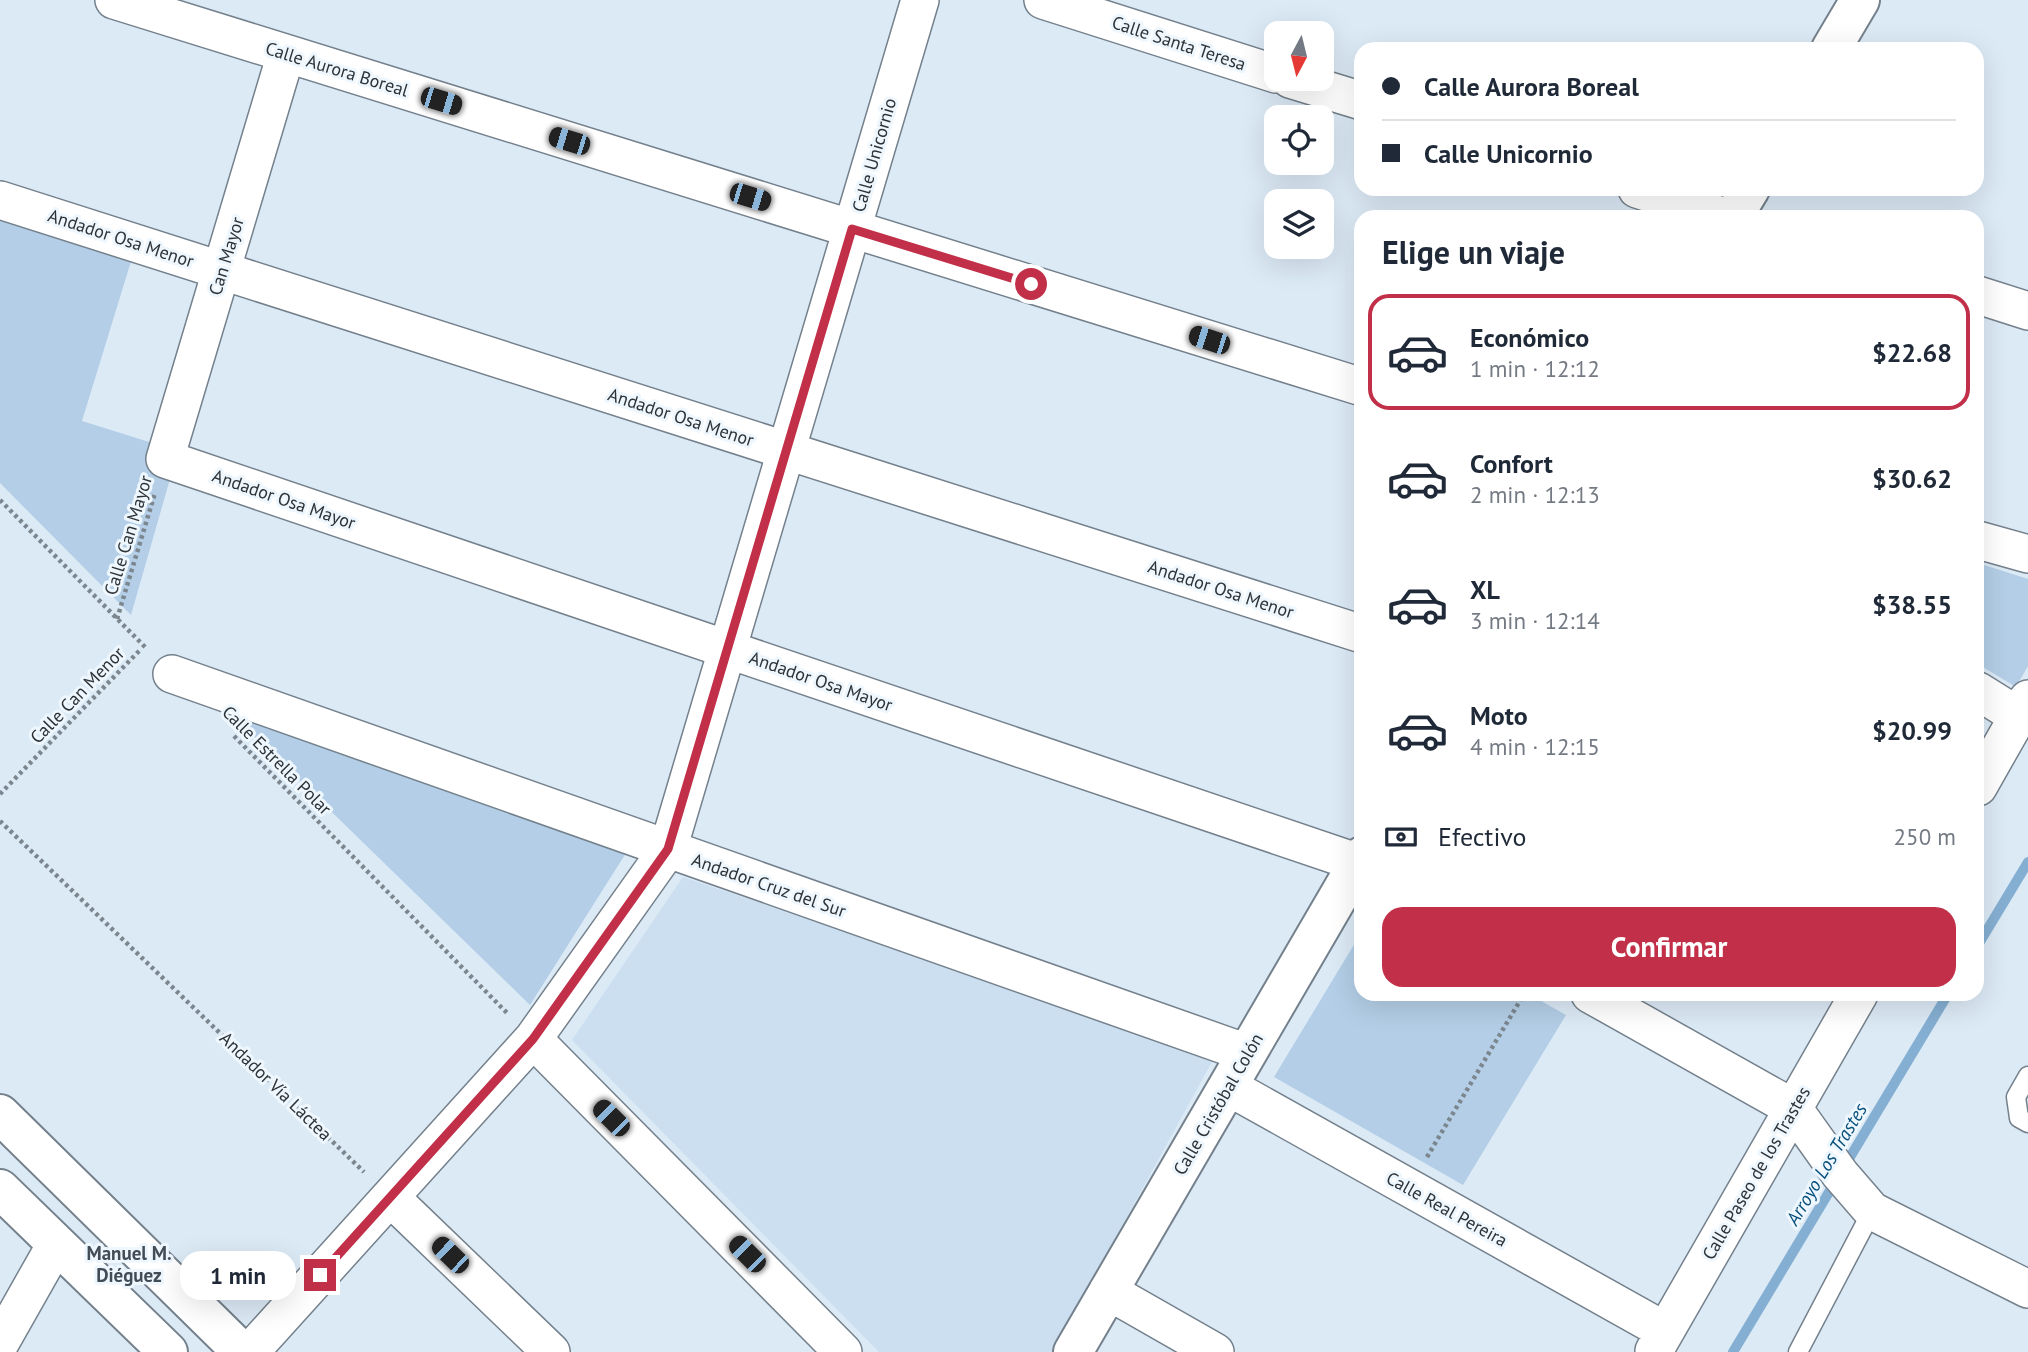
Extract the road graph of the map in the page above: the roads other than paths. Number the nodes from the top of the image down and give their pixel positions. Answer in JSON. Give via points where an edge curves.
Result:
{"nodes":[{"id":1,"x":114,"y":0,"type":"edge"},
{"id":2,"x":920,"y":0,"type":"edge"},
{"id":3,"x":1043,"y":0,"type":"edge"},
{"id":4,"x":1860,"y":0,"type":"edge"},
{"id":5,"x":1835,"y":42,"type":"edge"},
{"id":6,"x":286,"y":54,"type":"junction"},
{"id":7,"x":1264,"y":70,"type":"edge"},
{"id":8,"x":1329,"y":91,"type":"edge"},
{"id":9,"x":1354,"y":99,"type":"edge"},
{"id":10,"x":1659,"y":196,"type":"edge"},
{"id":11,"x":0,"y":200,"type":"edge"},
{"id":12,"x":1703,"y":210,"type":"edge"},
{"id":13,"x":852,"y":229,"type":"junction"},
{"id":14,"x":221,"y":270,"type":"junction"},
{"id":15,"x":1984,"y":297,"type":"edge"},
{"id":16,"x":2028,"y":311,"type":"edge"},
{"id":17,"x":1354,"y":385,"type":"edge"},
{"id":18,"x":786,"y":450,"type":"junction"},
{"id":19,"x":165,"y":459,"type":"joint"},
{"id":20,"x":1984,"y":542,"type":"edge"},
{"id":21,"x":2028,"y":554,"type":"edge"},
{"id":22,"x":1354,"y":631,"type":"edge"},
{"id":23,"x":728,"y":649,"type":"junction"},
{"id":24,"x":172,"y":674,"type":"road end"},
{"id":25,"x":1984,"y":693,"type":"edge"},
{"id":26,"x":2023,"y":707,"type":"edge"},
{"id":27,"x":1984,"y":776,"type":"edge"},
{"id":28,"x":668,"y":849,"type":"junction"},
{"id":29,"x":1354,"y":859,"type":"edge"},
{"id":30,"x":1354,"y":871,"type":"edge"},
{"id":31,"x":1602,"y":1001,"type":"edge"},
{"id":32,"x":1854,"y":1001,"type":"edge"},
{"id":33,"x":533,"y":1039,"type":"junction"},
{"id":34,"x":1247,"y":1053,"type":"junction"},
{"id":35,"x":2028,"y":1076,"type":"edge"},
{"id":36,"x":1228,"y":1087,"type":"junction"},
{"id":37,"x":1793,"y":1108,"type":"junction"},
{"id":38,"x":0,"y":1114,"type":"edge"},
{"id":39,"x":2028,"y":1123,"type":"edge"},
{"id":40,"x":0,"y":1189,"type":"edge"},
{"id":41,"x":390,"y":1197,"type":"junction"},
{"id":42,"x":1872,"y":1210,"type":"junction"},
{"id":43,"x":56,"y":1244,"type":"junction"},
{"id":44,"x":2028,"y":1289,"type":"edge"},
{"id":45,"x":1108,"y":1291,"type":"junction"},
{"id":46,"x":1659,"y":1342,"type":"edge"},
{"id":47,"x":0,"y":1343,"type":"edge"},
{"id":48,"x":168,"y":1352,"type":"edge"},
{"id":49,"x":243,"y":1352,"type":"edge"},
{"id":50,"x":250,"y":1352,"type":"edge"},
{"id":51,"x":551,"y":1352,"type":"edge"},
{"id":52,"x":844,"y":1352,"type":"edge"},
{"id":53,"x":1073,"y":1352,"type":"edge"},
{"id":54,"x":1215,"y":1352,"type":"edge"},
{"id":55,"x":1798,"y":1352,"type":"edge"}],
"edges":[{"from":1,"to":6,"type":"street","name":"Calle Aurora Boreal"},
{"from":2,"to":13,"type":"street","name":"Calle Unicornio"},
{"from":3,"to":7,"type":"street","name":"Calle Santa Teresa"},
{"from":4,"to":5,"type":"street"},
{"from":6,"to":13,"type":"street","name":"Calle Aurora Boreal"},
{"from":6,"to":14,"type":"street","name":"Can Mayor"},
{"from":8,"to":9,"type":"street"},
{"from":10,"to":12,"type":"street"},
{"from":11,"to":14,"type":"street","name":"Andador Osa Menor"},
{"from":13,"to":17,"type":"street","name":"Calle Aurora Boreal"},
{"from":13,"to":18,"type":"street","name":"Calle Unicornio"},
{"from":14,"to":18,"type":"street","name":"Andador Osa Menor"},
{"from":14,"to":19,"type":"street","name":"Can Mayor"},
{"from":15,"to":16,"type":"street"},
{"from":18,"to":22,"type":"street","name":"Andador Osa Menor"},
{"from":18,"to":23,"type":"street","name":"Calle Unicornio"},
{"from":19,"to":23,"type":"street","name":"Andador Osa Mayor"},
{"from":20,"to":21,"type":"street"},
{"from":23,"to":28,"type":"street","name":"Calle Unicornio"},
{"from":23,"to":29,"type":"street","name":"Andador Osa Mayor"},
{"from":24,"to":28,"type":"street","name":"Andador Cruz del Sur"},
{"from":25,"to":26,"type":"street"},
{"from":26,"to":27,"type":"street"},
{"from":28,"to":33,"type":"street","name":"Calle Unicornio"},
{"from":28,"to":34,"type":"street","name":"Andador Cruz del Sur"},
{"from":30,"to":34,"type":"street","name":"Calle Cristóbal Colón"},
{"from":31,"to":37,"type":"street"},
{"from":32,"to":37,"type":"street","name":"Calle Paseo de los Trastes"},
{"from":33,"to":41,"type":"street","name":"Calle Unicornio"},
{"from":33,"to":52,"type":"street"},
{"from":34,"to":36,"type":"street","name":"Calle Cristóbal Colón"},
{"from":35,"to":39,"type":"lane","via":[[2016,1097],[2020,1118]]},
{"from":36,"to":45,"type":"street","name":"Calle Cristóbal Colón"},
{"from":36,"to":46,"type":"street","name":"Calle Real Pereira","via":[[1409,1188]]},
{"from":37,"to":42,"type":"street"},
{"from":37,"to":46,"type":"street","name":"Calle Paseo de los Trastes"},
{"from":38,"to":49,"type":"street"},
{"from":40,"to":43,"type":"street"},
{"from":41,"to":50,"type":"street","name":"Calle Unicornio"},
{"from":41,"to":51,"type":"street"},
{"from":42,"to":44,"type":"street"},
{"from":42,"to":55,"type":"lane"},
{"from":43,"to":47,"type":"street"},
{"from":43,"to":48,"type":"street"},
{"from":45,"to":53,"type":"street","name":"Calle Cristóbal Colón"},
{"from":45,"to":54,"type":"street"}]}
